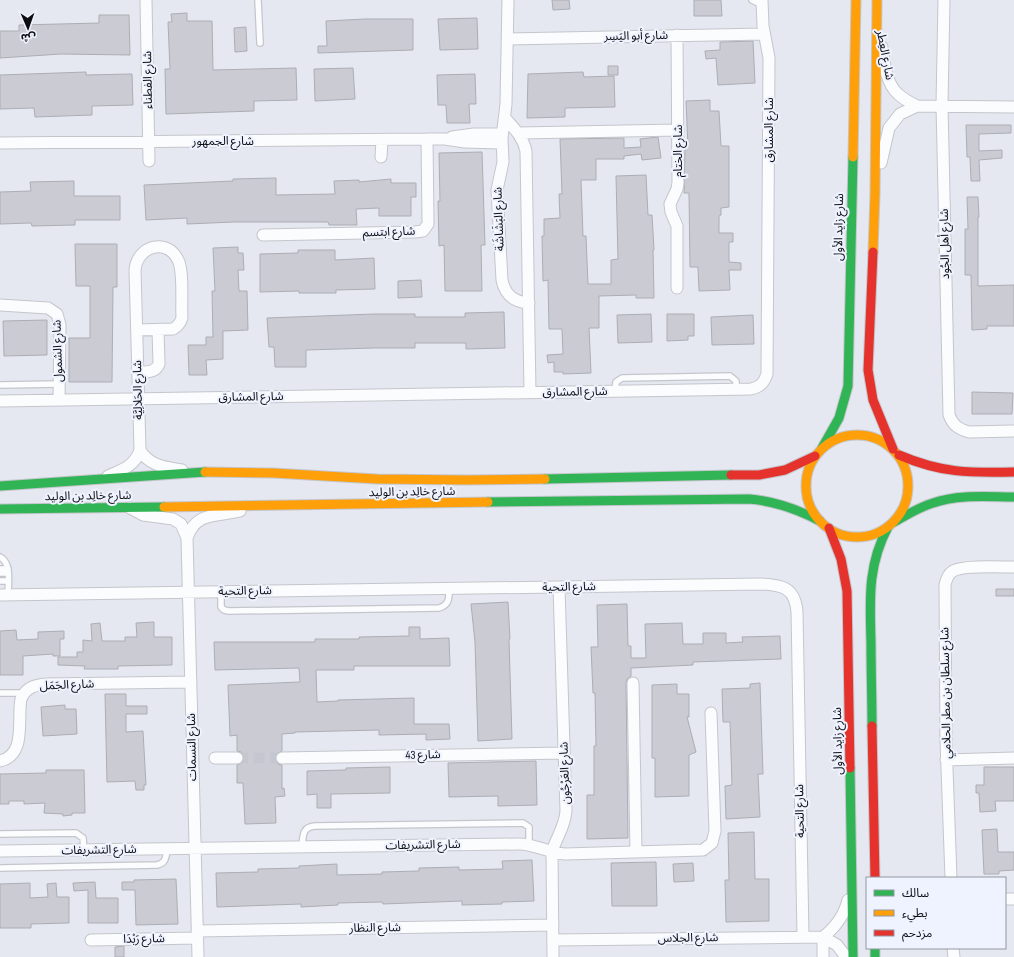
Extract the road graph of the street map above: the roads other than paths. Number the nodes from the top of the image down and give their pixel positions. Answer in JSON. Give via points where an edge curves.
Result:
{"nodes":[{"id":1,"x":146,"y":0,"type":"edge"},
{"id":2,"x":258,"y":0,"type":"edge"},
{"id":3,"x":508,"y":0,"type":"edge"},
{"id":4,"x":752,"y":0,"type":"edge"},
{"id":5,"x":856,"y":0,"type":"edge"},
{"id":6,"x":877,"y":0,"type":"edge"},
{"id":7,"x":944,"y":0,"type":"edge"},
{"id":8,"x":762,"y":3,"type":"edge"},
{"id":9,"x":877,"y":14,"type":"junction"},
{"id":10,"x":764,"y":34,"type":"junction"},
{"id":11,"x":677,"y":35,"type":"junction"},
{"id":12,"x":508,"y":39,"type":"junction"},
{"id":13,"x":260,"y":43,"type":"dead end"},
{"id":14,"x":917,"y":106,"type":"junction"},
{"id":15,"x":942,"y":106,"type":"junction"},
{"id":16,"x":1014,"y":107,"type":"edge"},
{"id":17,"x":505,"y":118,"type":"junction"},
{"id":18,"x":678,"y":130,"type":"junction"},
{"id":19,"x":519,"y":133,"type":"junction"},
{"id":20,"x":502,"y":138,"type":"junction"},
{"id":21,"x":427,"y":139,"type":"junction"},
{"id":22,"x":382,"y":140,"type":"junction"},
{"id":23,"x":149,"y":142,"type":"junction"},
{"id":24,"x":0,"y":143,"type":"edge"},
{"id":25,"x":381,"y":156,"type":"dead end"},
{"id":26,"x":149,"y":161,"type":"dead end"},
{"id":27,"x":875,"y":194,"type":"junction"},
{"id":28,"x":263,"y":235,"type":"dead end"},
{"id":29,"x":677,"y":288,"type":"dead end"},
{"id":30,"x":529,"y":303,"type":"junction"},
{"id":31,"x":0,"y":306,"type":"edge"},
{"id":32,"x":137,"y":330,"type":"junction"},
{"id":33,"x":158,"y":330,"type":"junction"},
{"id":34,"x":138,"y":372,"type":"junction"},
{"id":35,"x":60,"y":384,"type":"junction"},
{"id":36,"x":0,"y":385,"type":"edge"},
{"id":37,"x":530,"y":392,"type":"junction"},
{"id":38,"x":138,"y":398,"type":"junction"},
{"id":39,"x":59,"y":400,"type":"junction"},
{"id":40,"x":0,"y":401,"type":"edge"},
{"id":41,"x":1014,"y":432,"type":"edge"},
{"id":42,"x":822,"y":448,"type":"junction"},
{"id":43,"x":140,"y":450,"type":"junction"},
{"id":44,"x":896,"y":452,"type":"junction"},
{"id":45,"x":815,"y":456,"type":"junction"},
{"id":46,"x":1014,"y":472,"type":"edge"},
{"id":47,"x":192,"y":473,"type":"junction"},
{"id":48,"x":99,"y":480,"type":"junction"},
{"id":49,"x":0,"y":486,"type":"edge"},
{"id":50,"x":1014,"y":497,"type":"edge"},
{"id":51,"x":250,"y":506,"type":"junction"},
{"id":52,"x":128,"y":507,"type":"junction"},
{"id":53,"x":0,"y":509,"type":"edge"},
{"id":54,"x":820,"y":520,"type":"junction"},
{"id":55,"x":891,"y":524,"type":"junction"},
{"id":56,"x":829,"y":528,"type":"junction"},
{"id":57,"x":187,"y":538,"type":"junction"},
{"id":58,"x":0,"y":557,"type":"edge"},
{"id":59,"x":1014,"y":567,"type":"edge"},
{"id":60,"x":0,"y":569,"type":"edge"},
{"id":61,"x":8,"y":571,"type":"junction"},
{"id":62,"x":0,"y":573,"type":"edge"},
{"id":63,"x":0,"y":581,"type":"edge"},
{"id":64,"x":8,"y":581,"type":"junction"},
{"id":65,"x":559,"y":587,"type":"junction"},
{"id":66,"x":449,"y":588,"type":"junction"},
{"id":67,"x":189,"y":592,"type":"junction"},
{"id":68,"x":221,"y":592,"type":"junction"},
{"id":69,"x":4,"y":595,"type":"edge"},
{"id":70,"x":191,"y":682,"type":"junction"},
{"id":71,"x":633,"y":682,"type":"dead end"},
{"id":72,"x":0,"y":693,"type":"edge"},
{"id":73,"x":23,"y":693,"type":"junction"},
{"id":74,"x":711,"y":713,"type":"dead end"},
{"id":75,"x":564,"y":753,"type":"junction"},
{"id":76,"x":216,"y":758,"type":"dead end"},
{"id":77,"x":237,"y":758,"type":"tunnel mouth"},
{"id":78,"x":282,"y":758,"type":"tunnel mouth"},
{"id":79,"x":1014,"y":758,"type":"edge"},
{"id":80,"x":946,"y":760,"type":"junction"},
{"id":81,"x":0,"y":761,"type":"edge"},
{"id":82,"x":0,"y":834,"type":"edge"},
{"id":83,"x":529,"y":844,"type":"junction"},
{"id":84,"x":302,"y":847,"type":"junction"},
{"id":85,"x":194,"y":848,"type":"junction"},
{"id":86,"x":874,"y":848,"type":"junction"},
{"id":87,"x":167,"y":849,"type":"junction"},
{"id":88,"x":84,"y":850,"type":"junction"},
{"id":89,"x":0,"y":851,"type":"edge"},
{"id":90,"x":552,"y":852,"type":"junction"},
{"id":91,"x":636,"y":852,"type":"junction"},
{"id":92,"x":0,"y":868,"type":"edge"},
{"id":93,"x":875,"y":877,"type":"edge"},
{"id":94,"x":883,"y":877,"type":"edge"},
{"id":95,"x":951,"y":877,"type":"edge"},
{"id":96,"x":852,"y":888,"type":"junction"},
{"id":97,"x":553,"y":926,"type":"junction"},
{"id":98,"x":197,"y":935,"type":"junction"},
{"id":99,"x":803,"y":936,"type":"junction"},
{"id":100,"x":823,"y":937,"type":"junction"},
{"id":101,"x":91,"y":940,"type":"dead end"},
{"id":102,"x":553,"y":940,"type":"junction"},
{"id":103,"x":198,"y":957,"type":"edge"},
{"id":104,"x":553,"y":957,"type":"edge"},
{"id":105,"x":823,"y":957,"type":"edge"},
{"id":106,"x":846,"y":957,"type":"edge"},
{"id":107,"x":853,"y":957,"type":"edge"}],
"edges":[{"from":1,"to":23,"type":"street","name":"شارع الفطناء"},
{"from":2,"to":13,"type":"lane"},
{"from":3,"to":12,"type":"street","name":"شارع البَشَاشَة"},
{"from":4,"to":8,"type":"lane"},
{"from":5,"to":42,"type":"main road","name":"شارع زايد الأول","via":[[848,386],[842,414]]},
{"from":6,"to":9,"type":"main road"},
{"from":7,"to":15,"type":"street","name":"شارع أهل الجُود"},
{"from":8,"to":10,"type":"street","name":"شارع المشارق"},
{"from":9,"to":14,"type":"street","name":"شارع العِطر","via":[[889,82],[899,95]]},
{"from":9,"to":27,"type":"main road"},
{"from":10,"to":11,"type":"street","name":"شارع أبو اليَسِر"},
{"from":10,"to":37,"type":"street","name":"شارع المشارق","via":[[769,58],[769,118],[767,374],[762,384],[751,389]]},
{"from":11,"to":12,"type":"street","name":"شارع أبو اليَسِر"},
{"from":11,"to":18,"type":"street","name":"شارع الختام"},
{"from":12,"to":17,"type":"street","name":"شارع البَشَاشَة"},
{"from":14,"to":15,"type":"street"},
{"from":14,"to":27,"type":"street","via":[[900,114],[889,128]]},
{"from":15,"to":16,"type":"street"},
{"from":15,"to":41,"type":"street","name":"شارع أهل الجُود","via":[[949,415],[956,427],[969,432]]},
{"from":17,"to":19,"type":"street"},
{"from":17,"to":20,"type":"street","name":"شارع البَشَاشَة"},
{"from":18,"to":19,"type":"street"},
{"from":18,"to":29,"type":"street","name":"شارع الختام","via":[[678,186],[670,204],[677,226]]},
{"from":19,"to":30,"type":"street","via":[[526,150]]},
{"from":20,"to":21,"type":"street","name":"شارع الجمهور","via":[[465,142]]},
{"from":20,"to":30,"type":"street","name":"شارع البَشَاشَة","via":[[503,162],[497,190],[503,287],[510,297],[521,303]]},
{"from":21,"to":22,"type":"street","name":"شارع الجمهور"},
{"from":21,"to":28,"type":"street","name":"شارع ابتسم","via":[[428,224],[423,231]]},
{"from":22,"to":23,"type":"street","name":"شارع الجمهور"},
{"from":22,"to":25,"type":"street"},
{"from":23,"to":24,"type":"street","name":"شارع الجمهور"},
{"from":23,"to":26,"type":"street","name":"شارع الفطناء"},
{"from":27,"to":44,"type":"main road","via":[[869,375],[872,400]]},
{"from":30,"to":37,"type":"street"},
{"from":31,"to":35,"type":"street","name":"شارع الشمول","via":[[48,308],[57,314],[60,325]]},
{"from":32,"to":33,"type":"street","name":"شارع الحَلالِيَّة"},
{"from":32,"to":33,"type":"street","name":"شارع الحَلالِيَّة","via":[[135,265],[144,251],[160,246],[174,253],[180,263],[182,318],[176,327]]},
{"from":32,"to":34,"type":"street","name":"شارع الحَلالِيَّة"},
{"from":33,"to":34,"type":"street","via":[[158,367],[150,372]]},
{"from":34,"to":38,"type":"street","name":"شارع الحَلالِيَّة"},
{"from":35,"to":36,"type":"lane"},
{"from":35,"to":39,"type":"street","name":"شارع الشمول"},
{"from":37,"to":38,"type":"street","name":"شارع المشارق"},
{"from":38,"to":39,"type":"street","name":"شارع المشارق"},
{"from":38,"to":43,"type":"street","name":"شارع الحَلالِيَّة"},
{"from":39,"to":40,"type":"street","name":"شارع المشارق"},
{"from":42,"to":44,"type":"main road","via":[[833,440],[858,434],[883,441]]},
{"from":42,"to":45,"type":"main road"},
{"from":43,"to":47,"type":"street","via":[[152,463]]},
{"from":43,"to":48,"type":"street","via":[[129,466]]},
{"from":44,"to":46,"type":"main road","via":[[927,467],[944,470],[962,473]]},
{"from":44,"to":55,"type":"main road","via":[[907,472],[909,490],[902,512]]},
{"from":45,"to":47,"type":"main road","name":"شارع خالِد بن الوليد","via":[[785,470],[759,476],[459,480],[378,479],[250,472]]},
{"from":45,"to":54,"type":"main road","via":[[806,477],[806,489],[808,500]]},
{"from":47,"to":48,"type":"main road","name":"شارع خالِد بن الوليد"},
{"from":48,"to":49,"type":"main road","name":"شارع خالِد بن الوليد"},
{"from":50,"to":55,"type":"main road","via":[[940,501]]},
{"from":51,"to":52,"type":"main road","name":"شارع خالِد بن الوليد"},
{"from":51,"to":54,"type":"main road","name":"شارع خالِد بن الوليد","via":[[762,499],[787,505]]},
{"from":51,"to":57,"type":"street","via":[[199,520],[191,528]]},
{"from":52,"to":53,"type":"main road","name":"شارع خالِد بن الوليد"},
{"from":52,"to":57,"type":"street","name":"شارع النسمات","via":[[143,515],[173,519],[181,524]]},
{"from":54,"to":56,"type":"main road"},
{"from":55,"to":56,"type":"main road","via":[[877,533],[858,537],[840,534]]},
{"from":55,"to":86,"type":"main road","via":[[874,558],[870,590]]},
{"from":56,"to":96,"type":"main road","name":"شارع زايد الأول","via":[[840,552],[847,591]]},
{"from":57,"to":67,"type":"street","name":"شارع النسمات"},
{"from":58,"to":61,"type":"lane","via":[[6,561]]},
{"from":59,"to":80,"type":"street","name":"شارع سلطان بن مطر الحلامي","via":[[966,568],[953,571],[946,578]]},
{"from":60,"to":61,"type":"lane"},
{"from":61,"to":62,"type":"lane"},
{"from":61,"to":64,"type":"lane"},
{"from":63,"to":64,"type":"lane"},
{"from":64,"to":69,"type":"lane"},
{"from":65,"to":66,"type":"street","name":"شارع التحية"},
{"from":65,"to":75,"type":"street","name":"شارع العَرْجُون"},
{"from":65,"to":99,"type":"street","name":"شارع التحية","via":[[760,584],[776,585],[789,591],[793,596],[796,612]]},
{"from":66,"to":68,"type":"street","name":"شارع التحية"},
{"from":66,"to":68,"type":"lane","via":[[448,602],[439,608],[226,611],[222,609]]},
{"from":67,"to":68,"type":"street","name":"شارع التحية"},
{"from":67,"to":69,"type":"street","name":"شارع التحية"},
{"from":67,"to":70,"type":"street","name":"شارع النسمات"},
{"from":70,"to":73,"type":"street","name":"شارع الجَمَل","via":[[47,684],[28,688]]},
{"from":70,"to":85,"type":"street","name":"شارع النسمات"},
{"from":71,"to":91,"type":"street"},
{"from":72,"to":73,"type":"lane"},
{"from":73,"to":81,"type":"street","name":"شارع الجَمَل","via":[[16,750]]},
{"from":74,"to":91,"type":"street","name":"شارع التشريفات","via":[[714,840],[707,848],[697,851]]},
{"from":75,"to":78,"type":"street","name":"شارع 43"},
{"from":75,"to":90,"type":"street","name":"شارع العَرْجُون","via":[[566,818]]},
{"from":76,"to":77,"type":"street"},
{"from":79,"to":80,"type":"street"},
{"from":80,"to":95,"type":"street","name":"شارع سلطان بن مطر الحلامي"},
{"from":82,"to":88,"type":"lane","via":[[76,833],[83,838]]},
{"from":83,"to":84,"type":"street","name":"شارع التشريفات"},
{"from":83,"to":84,"type":"lane","via":[[529,827],[522,823],[315,826],[308,827],[303,832]]},
{"from":83,"to":90,"type":"street","name":"شارع التشريفات"},
{"from":84,"to":85,"type":"street","name":"شارع التشريفات"},
{"from":85,"to":87,"type":"street","name":"شارع التشريفات"},
{"from":85,"to":98,"type":"street","name":"شارع النسمات"},
{"from":86,"to":93,"type":"main road"},
{"from":86,"to":94,"type":"street"},
{"from":87,"to":88,"type":"street","name":"شارع التشريفات"},
{"from":87,"to":92,"type":"lane","via":[[165,860],[157,865]]},
{"from":88,"to":89,"type":"street","name":"شارع التشريفات"},
{"from":90,"to":91,"type":"street","name":"شارع التشريفات"},
{"from":90,"to":97,"type":"street","name":"شارع العَرْجُون"},
{"from":96,"to":100,"type":"street","via":[[844,914]]},
{"from":96,"to":107,"type":"main road","name":"شارع زايد الأول"},
{"from":97,"to":98,"type":"street","name":"شارع النظار"},
{"from":97,"to":102,"type":"street","name":"شارع العَرْجُون"},
{"from":98,"to":101,"type":"street","name":"شارع رَبْدَا"},
{"from":98,"to":103,"type":"street","name":"شارع النسمات"},
{"from":99,"to":100,"type":"street","name":"شارع الجلاس"},
{"from":99,"to":102,"type":"street","name":"شارع الجلاس"},
{"from":100,"to":105,"type":"street"},
{"from":100,"to":106,"type":"street","via":[[837,945]]},
{"from":102,"to":104,"type":"street","name":"شارع العَرْجُون"}]}
